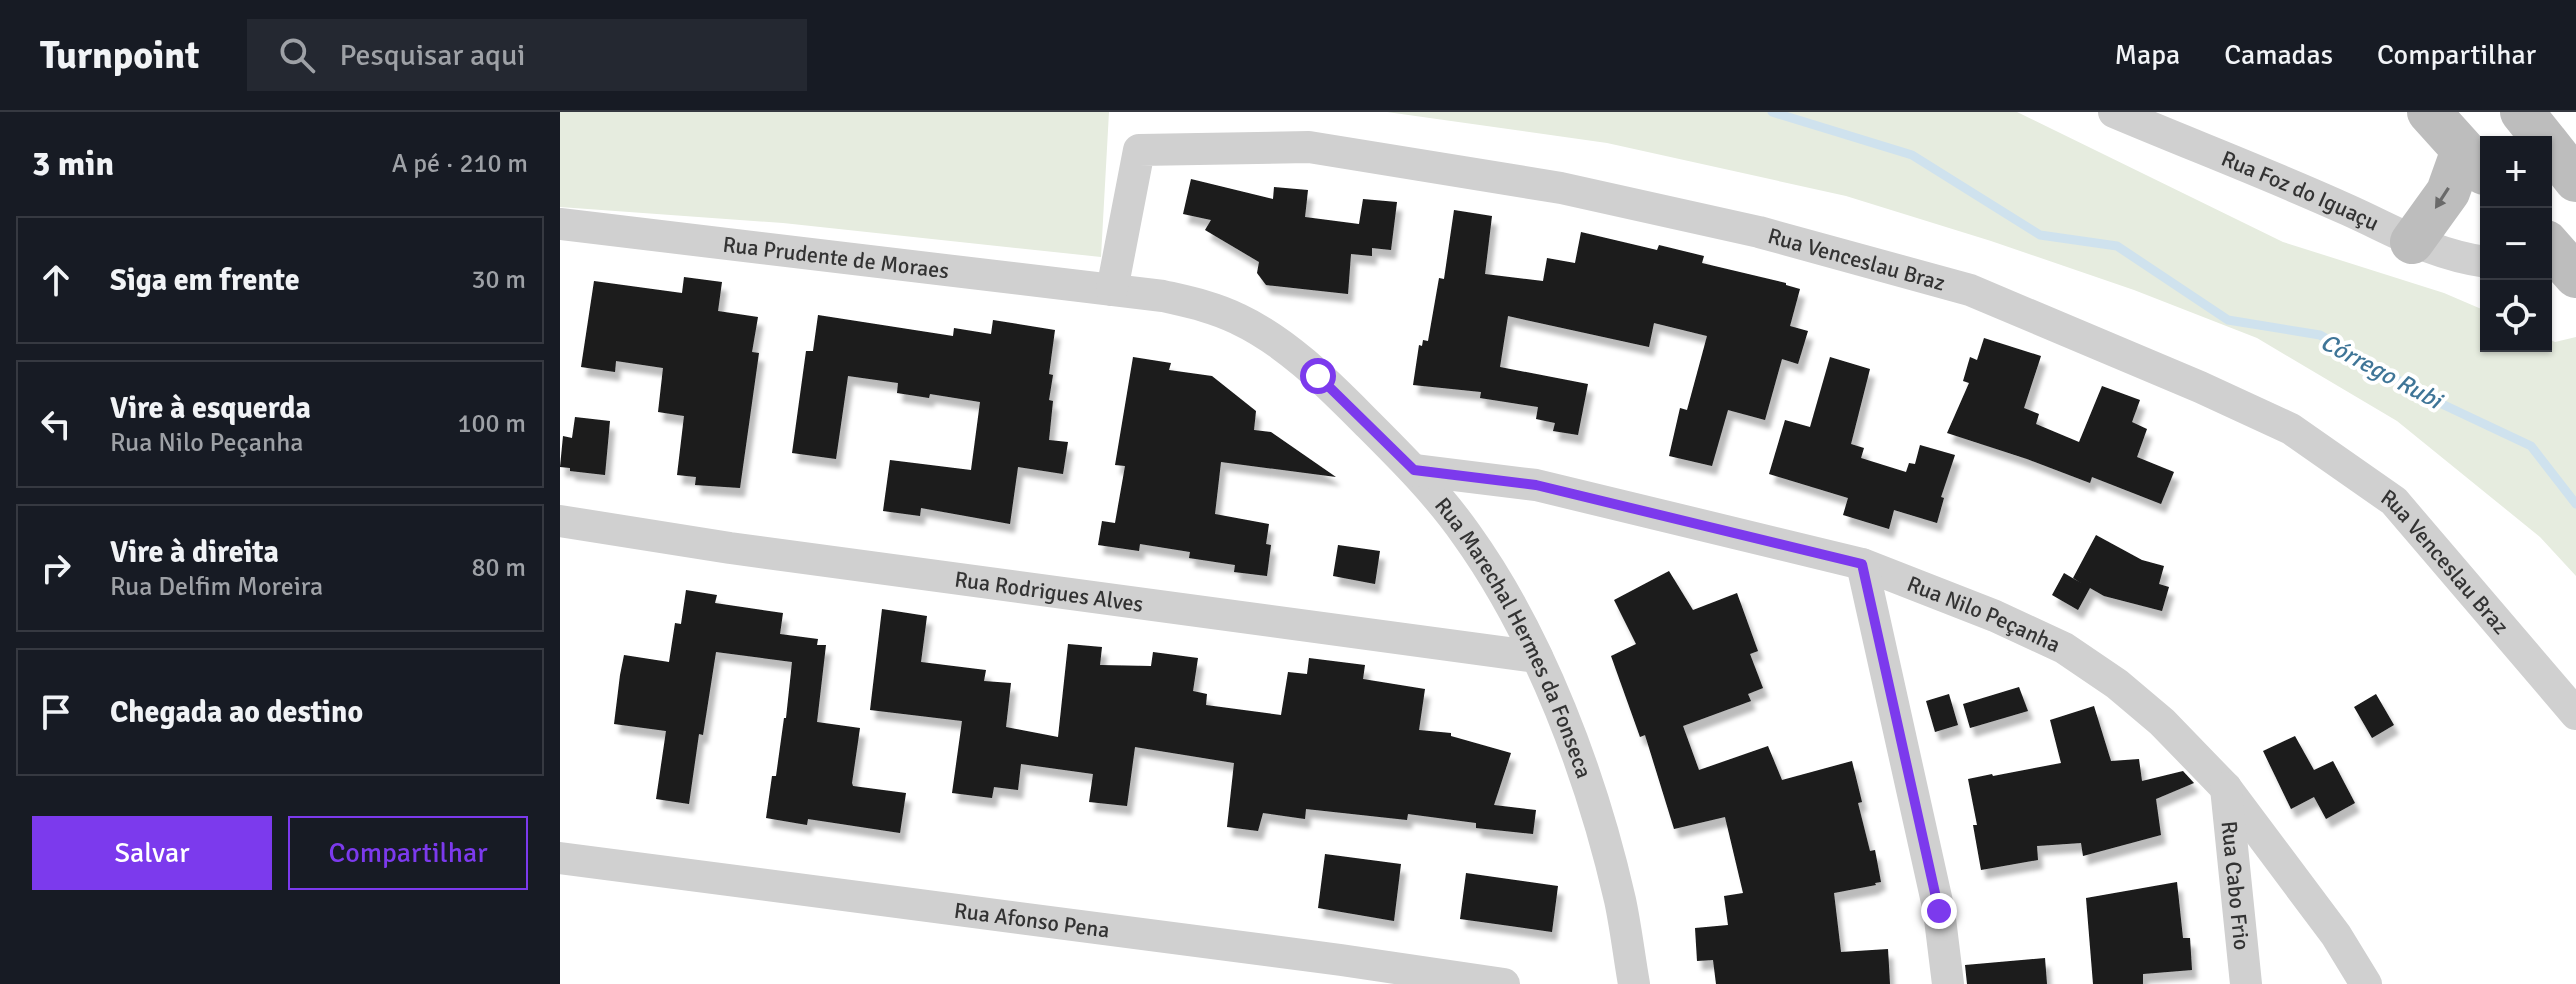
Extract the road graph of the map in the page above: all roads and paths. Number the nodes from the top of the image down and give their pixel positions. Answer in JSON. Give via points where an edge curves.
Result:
{"nodes":[{"id":1,"x":2114,"y":112,"type":"edge"},
{"id":2,"x":2429,"y":112,"type":"edge"},
{"id":3,"x":2522,"y":112,"type":"edge"},
{"id":4,"x":2541,"y":136,"type":"edge"},
{"id":5,"x":2552,"y":150,"type":"edge"},
{"id":6,"x":2475,"y":163,"type":"edge"},
{"id":7,"x":2576,"y":180,"type":"edge"},
{"id":8,"x":560,"y":224,"type":"edge"},
{"id":9,"x":2412,"y":242,"type":"junction"},
{"id":10,"x":2480,"y":261,"type":"edge"},
{"id":11,"x":1112,"y":290,"type":"junction"},
{"id":12,"x":1414,"y":470,"type":"junction"},
{"id":13,"x":560,"y":521,"type":"edge"},
{"id":14,"x":1862,"y":564,"type":"junction"},
{"id":15,"x":1537,"y":657,"type":"junction"},
{"id":16,"x":2576,"y":714,"type":"edge"},
{"id":17,"x":2226,"y":788,"type":"junction"},
{"id":18,"x":560,"y":858,"type":"edge"},
{"id":19,"x":1340,"y":972,"type":"edge"},
{"id":20,"x":1504,"y":984,"type":"edge"},
{"id":21,"x":1634,"y":984,"type":"edge"},
{"id":22,"x":1948,"y":984,"type":"edge"},
{"id":23,"x":2246,"y":984,"type":"edge"},
{"id":24,"x":2366,"y":984,"type":"edge"}],
"edges":[{"from":1,"to":9,"type":"street","name":"Rua Foz do Iguaçu"},
{"from":2,"to":6,"type":"main road"},
{"from":3,"to":4,"type":"main road"},
{"from":5,"to":7,"type":"main road"},
{"from":6,"to":9,"type":"main road","one_way":true},
{"from":8,"to":11,"type":"street","name":"Rua Prudente de Moraes"},
{"from":9,"to":10,"type":"street","name":"Rua Foz do Iguaçu"},
{"from":11,"to":12,"type":"street","name":"Rua Marechal Hermes da Fonseca","via":[[1206,306],[1264,333],[1318,376]]},
{"from":11,"to":16,"type":"street","name":"Rua Venceslau Braz","via":[[1139,150],[1309,147],[1561,188],[1759,232],[1970,290],[2291,429],[2394,501]]},
{"from":12,"to":14,"type":"street","name":"Rua Nilo Peçanha","via":[[1536,485]]},
{"from":12,"to":15,"type":"street","name":"Rua Marechal Hermes da Fonseca","via":[[1465,532]]},
{"from":13,"to":15,"type":"street","name":"Rua Rodrigues Alves"},
{"from":14,"to":17,"type":"street","name":"Rua Nilo Peçanha","via":[[2064,648],[2162,722]]},
{"from":14,"to":22,"type":"street","via":[[1939,911]]},
{"from":15,"to":21,"type":"street","name":"Rua Marechal Hermes da Fonseca","via":[[1585,777],[1620,901]]},
{"from":17,"to":23,"type":"street","name":"Rua Cabo Frio"},
{"from":17,"to":24,"type":"street","name":"Rua Nilo Peçanha","via":[[2336,935]]},
{"from":18,"to":19,"type":"street","name":"Rua Afonso Pena"},
{"from":19,"to":20,"type":"street","name":"Rua Afonso Pena"}]}
